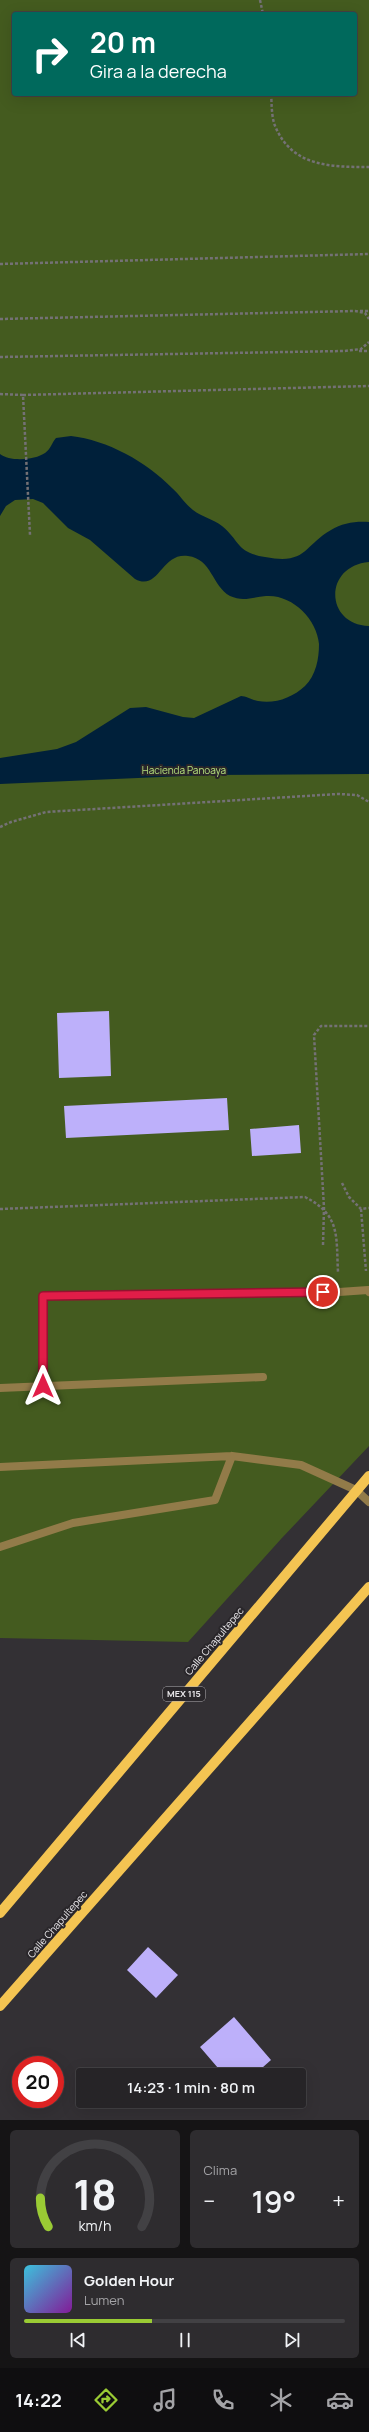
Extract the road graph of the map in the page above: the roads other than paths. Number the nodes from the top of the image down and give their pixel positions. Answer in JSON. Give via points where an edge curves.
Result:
{"nodes":[{"id":1,"x":368,"y":1291,"type":"edge"},
{"id":2,"x":263,"y":1377,"type":"dead end"},
{"id":3,"x":43,"y":1386,"type":"junction"},
{"id":4,"x":0,"y":1388,"type":"edge"},
{"id":5,"x":232,"y":1456,"type":"junction"},
{"id":6,"x":0,"y":1467,"type":"edge"},
{"id":7,"x":369,"y":1476,"type":"edge"},
{"id":8,"x":356,"y":1490,"type":"junction"},
{"id":9,"x":369,"y":1502,"type":"edge"},
{"id":10,"x":14,"y":1543,"type":"junction"},
{"id":11,"x":0,"y":1544,"type":"edge"},
{"id":12,"x":0,"y":1547,"type":"edge"},
{"id":13,"x":369,"y":1587,"type":"edge"},
{"id":14,"x":0,"y":1913,"type":"edge"},
{"id":15,"x":0,"y":2006,"type":"edge"}],
"edges":[{"from":1,"to":3,"type":"lane","via":[[43,1296]]},
{"from":2,"to":3,"type":"lane"},
{"from":3,"to":4,"type":"lane"},
{"from":5,"to":6,"type":"lane"},
{"from":5,"to":8,"type":"lane","via":[[301,1465]]},
{"from":5,"to":10,"type":"lane","via":[[215,1500],[73,1523]]},
{"from":7,"to":8,"type":"main road","name":"Calle Chapultepec","number":"MEX 115"},
{"from":8,"to":9,"type":"lane"},
{"from":8,"to":14,"type":"main road","name":"Calle Chapultepec","number":"MEX 115"},
{"from":10,"to":11,"type":"lane"},
{"from":10,"to":12,"type":"lane"},
{"from":13,"to":15,"type":"main road","name":"Calle Chapultepec"}]}
